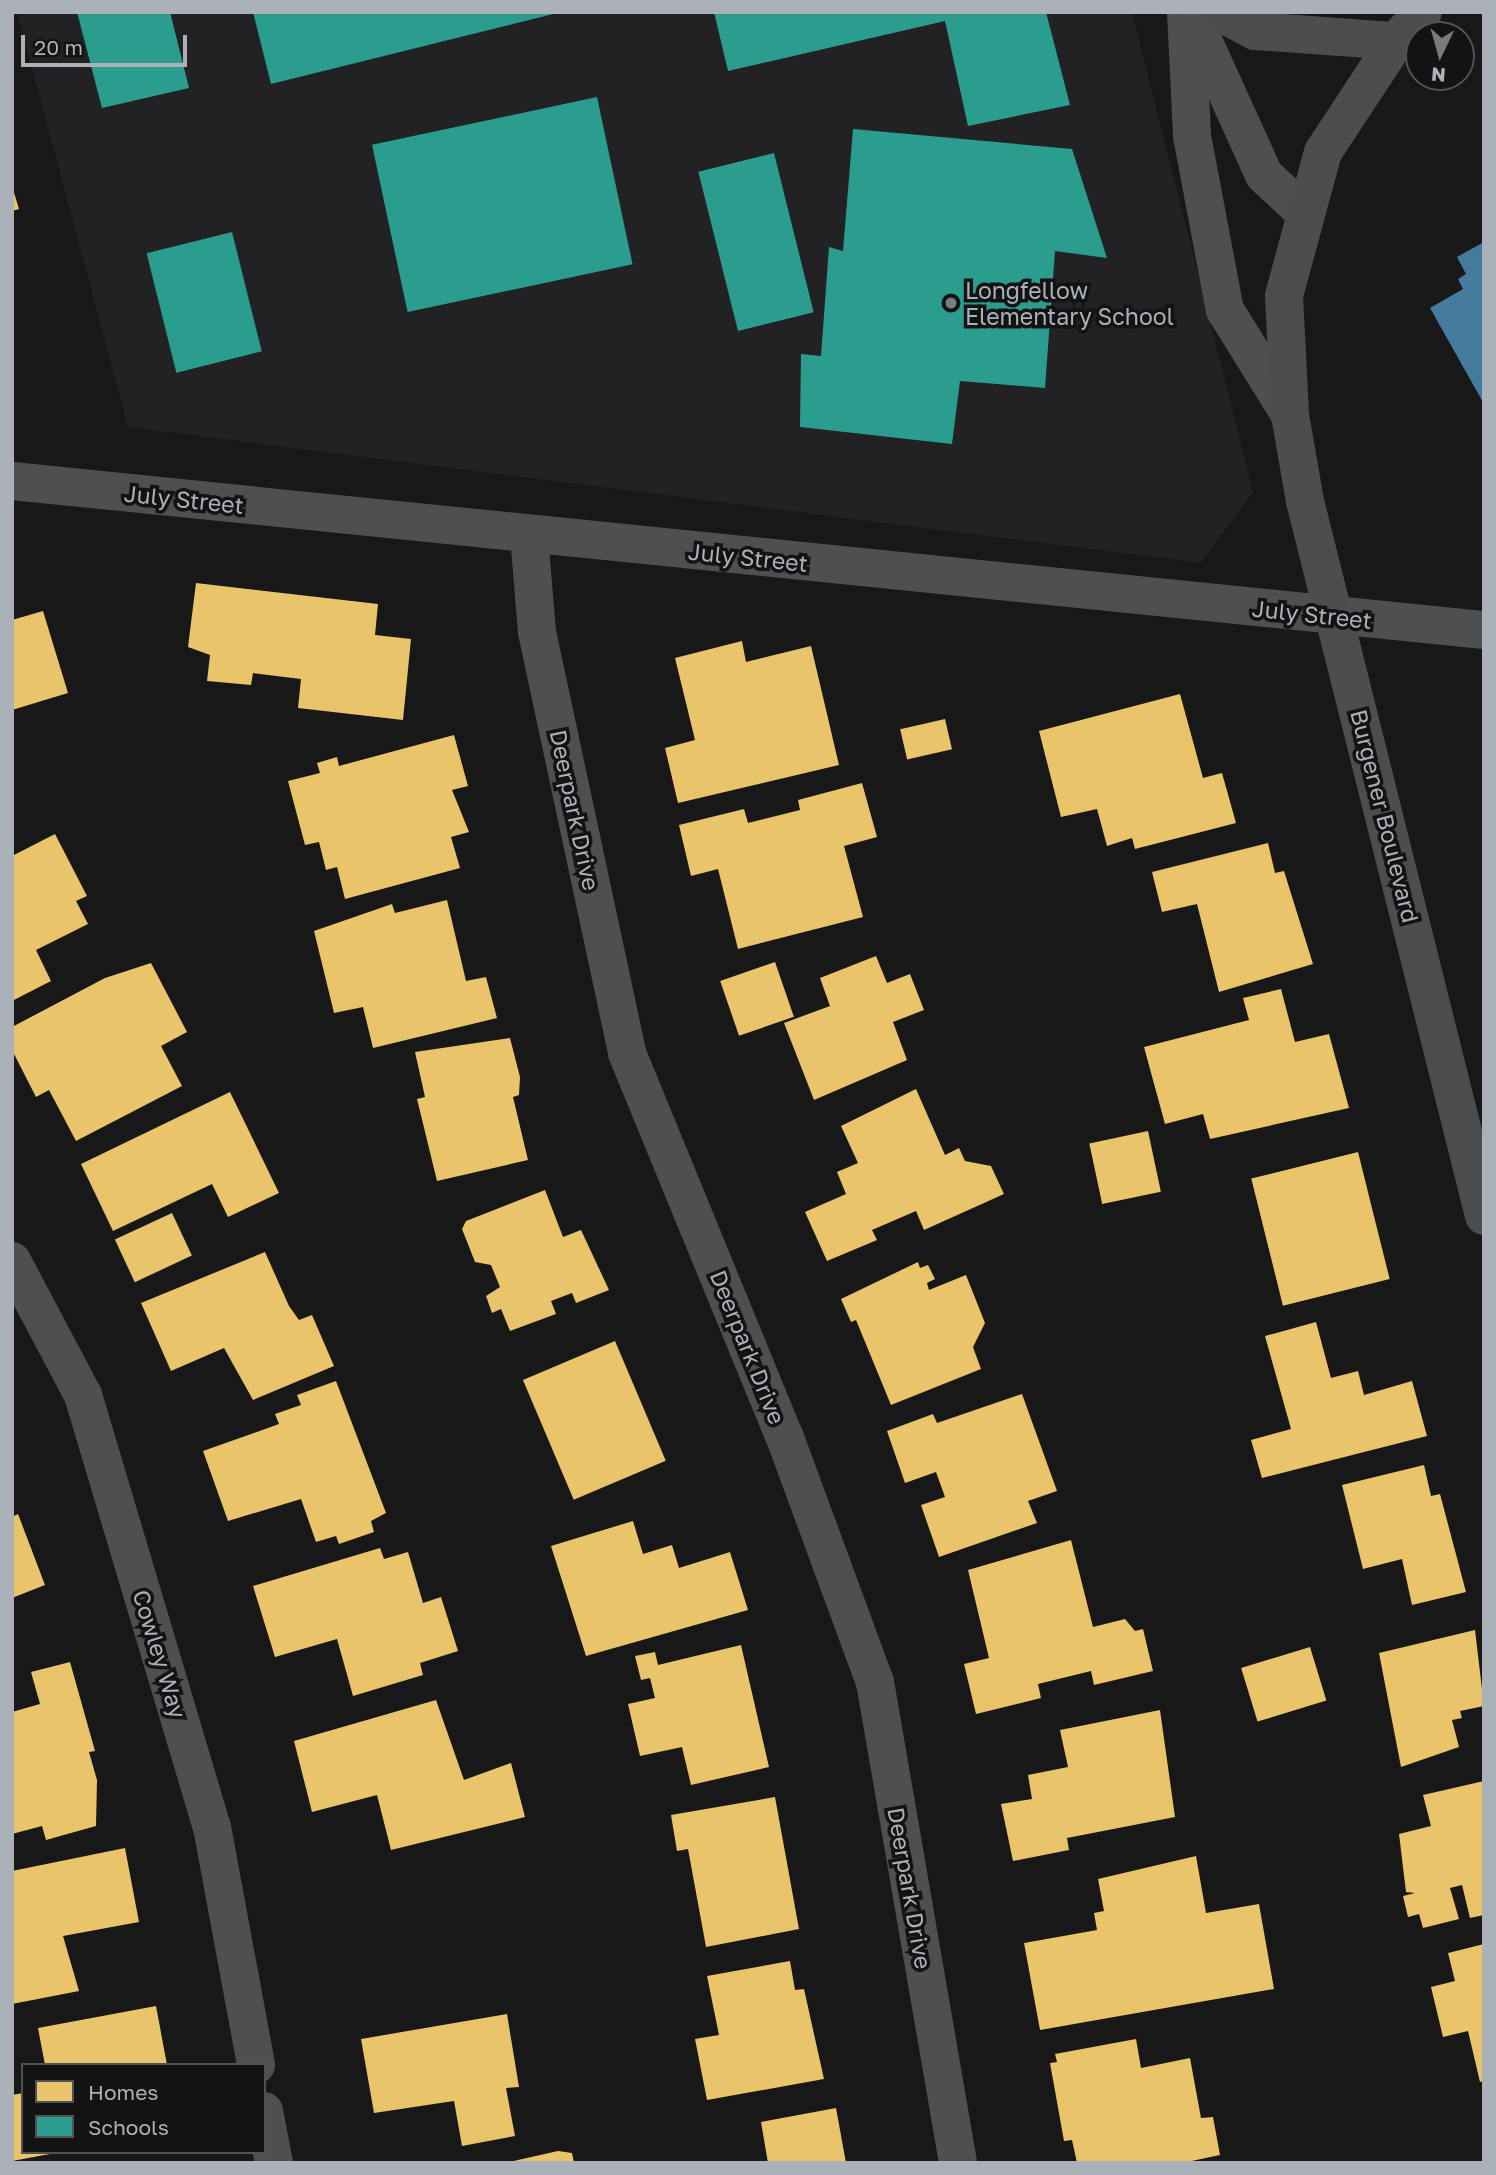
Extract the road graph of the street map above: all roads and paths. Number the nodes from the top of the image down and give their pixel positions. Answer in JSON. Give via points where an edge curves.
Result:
{"nodes":[{"id":1,"x":1185,"y":12,"type":"edge"},
{"id":2,"x":1192,"y":12,"type":"edge"},
{"id":3,"x":1219,"y":12,"type":"edge"},
{"id":4,"x":1423,"y":12,"type":"edge"},
{"id":5,"x":1396,"y":41,"type":"junction"},
{"id":6,"x":1303,"y":211,"type":"junction"},
{"id":7,"x":1290,"y":415,"type":"junction"},
{"id":8,"x":12,"y":481,"type":"edge"},
{"id":9,"x":529,"y":535,"type":"junction"},
{"id":10,"x":1336,"y":616,"type":"junction"},
{"id":11,"x":1484,"y":630,"type":"edge"},
{"id":12,"x":1484,"y":1216,"type":"edge"},
{"id":13,"x":12,"y":1261,"type":"edge"},
{"id":14,"x":256,"y":2063,"type":"edge"},
{"id":15,"x":266,"y":2121,"type":"edge"},
{"id":16,"x":274,"y":2163,"type":"edge"},
{"id":17,"x":958,"y":2163,"type":"edge"}],
"edges":[{"from":1,"to":7,"type":"street","name":"Burgener Boulevard","via":[[1192,136],[1225,310]]},
{"from":2,"to":6,"type":"street","via":[[1224,97],[1264,175]]},
{"from":3,"to":5,"type":"main road","via":[[1255,32]]},
{"from":4,"to":5,"type":"main road","name":"Burgener Boulevard"},
{"from":5,"to":6,"type":"main road","name":"Burgener Boulevard","via":[[1344,114]]},
{"from":6,"to":7,"type":"main road","name":"Burgener Boulevard","via":[[1284,296]]},
{"from":7,"to":10,"type":"main road","name":"Burgener Boulevard"},
{"from":8,"to":9,"type":"street","name":"July Street"},
{"from":9,"to":10,"type":"street","name":"July Street"},
{"from":9,"to":17,"type":"street","name":"Deerpark Drive","via":[[537,632],[627,1053],[784,1435],[875,1682]]},
{"from":10,"to":11,"type":"street","name":"July Street"},
{"from":10,"to":12,"type":"main road","name":"Burgener Boulevard"},
{"from":13,"to":14,"type":"street","name":"Cowley Way","via":[[83,1395],[212,1827]]},
{"from":15,"to":16,"type":"street"}]}
